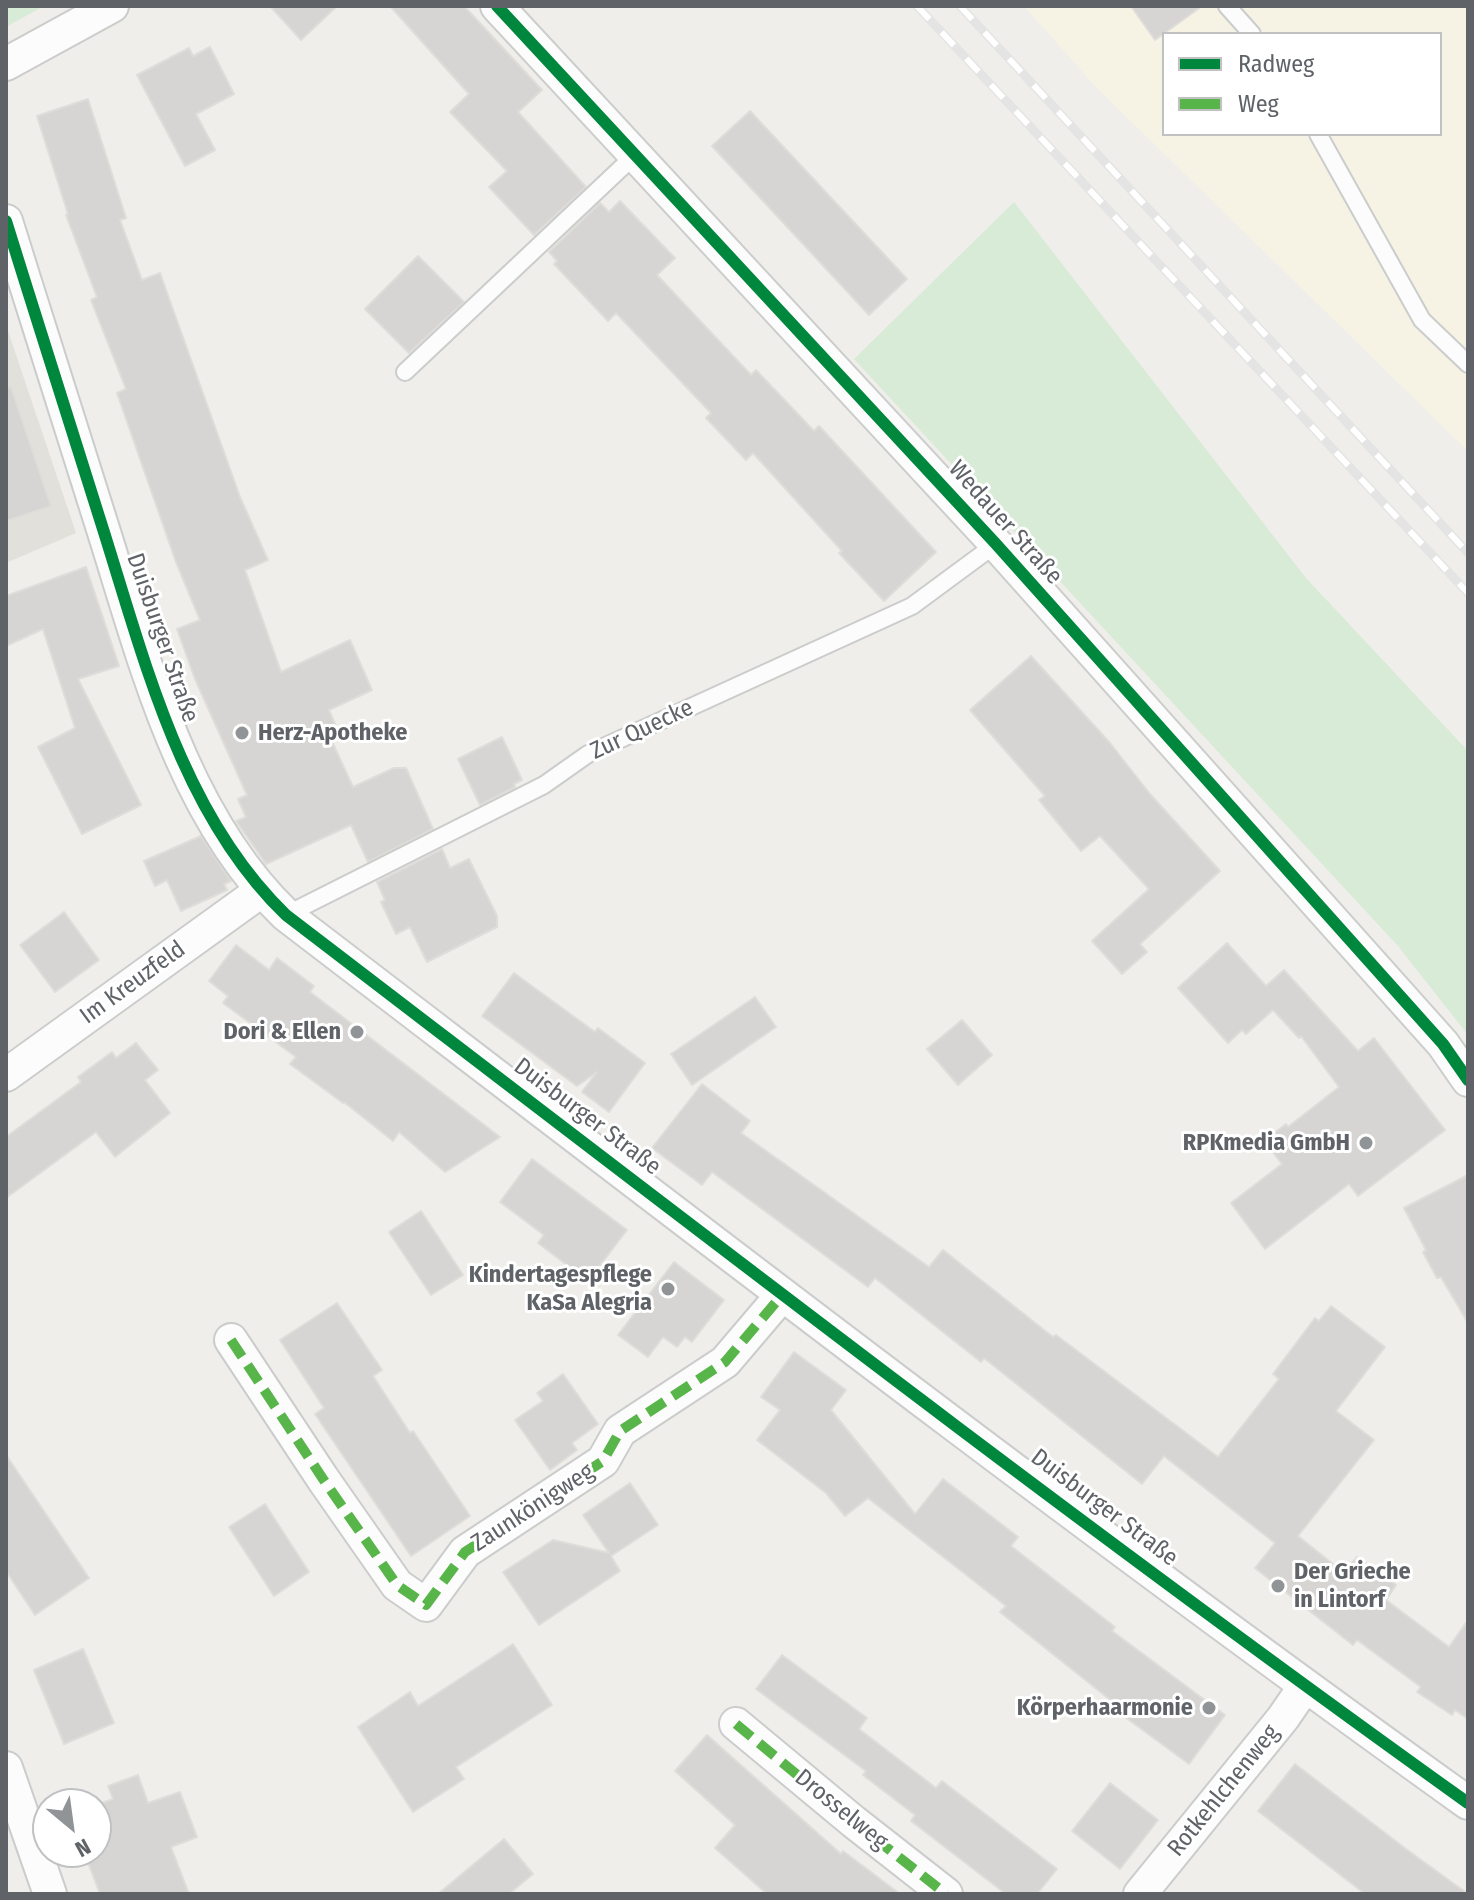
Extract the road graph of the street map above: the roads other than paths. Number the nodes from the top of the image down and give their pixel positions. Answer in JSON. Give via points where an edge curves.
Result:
{"nodes":[{"id":1,"x":112,"y":6,"type":"edge"},
{"id":2,"x":497,"y":6,"type":"edge"},
{"id":3,"x":1227,"y":6,"type":"edge"},
{"id":4,"x":1250,"y":32,"type":"edge"},
{"id":5,"x":6,"y":64,"type":"edge"},
{"id":6,"x":1319,"y":136,"type":"edge"},
{"id":7,"x":635,"y":155,"type":"junction"},
{"id":8,"x":6,"y":221,"type":"edge"},
{"id":9,"x":1468,"y":364,"type":"edge"},
{"id":10,"x":405,"y":372,"type":"dead end"},
{"id":11,"x":996,"y":544,"type":"junction"},
{"id":12,"x":261,"y":891,"type":"junction"},
{"id":13,"x":286,"y":915,"type":"junction"},
{"id":14,"x":6,"y":1075,"type":"edge"},
{"id":15,"x":1468,"y":1080,"type":"edge"},
{"id":16,"x":782,"y":1295,"type":"junction"},
{"id":17,"x":231,"y":1340,"type":"dead end"},
{"id":18,"x":1305,"y":1686,"type":"junction"},
{"id":19,"x":736,"y":1724,"type":"dead end"},
{"id":20,"x":6,"y":1768,"type":"edge"},
{"id":21,"x":1468,"y":1803,"type":"edge"},
{"id":22,"x":50,"y":1894,"type":"edge"},
{"id":23,"x":946,"y":1894,"type":"edge"},
{"id":24,"x":1140,"y":1894,"type":"edge"}],
"edges":[{"from":1,"to":5,"type":"street"},
{"from":2,"to":7,"type":"street","name":"Wedauer Straße"},
{"from":3,"to":4,"type":"lane"},
{"from":6,"to":9,"type":"lane","via":[[1422,320]]},
{"from":7,"to":10,"type":"lane"},
{"from":7,"to":11,"type":"street","name":"Wedauer Straße"},
{"from":8,"to":12,"type":"street","name":"Duisburger Straße","via":[[161,714],[202,802]]},
{"from":11,"to":13,"type":"lane","name":"Zur Quecke","via":[[912,606],[588,754],[544,785]]},
{"from":11,"to":15,"type":"street","name":"Wedauer Straße","via":[[1443,1044]]},
{"from":12,"to":13,"type":"street","name":"Duisburger Straße"},
{"from":12,"to":14,"type":"street","name":"Im Kreuzfeld"},
{"from":13,"to":16,"type":"street","name":"Duisburger Straße"},
{"from":16,"to":17,"type":"street","name":"Zaunkönigweg","via":[[725,1362],[620,1431],[603,1461],[465,1552],[426,1605],[397,1585]]},
{"from":16,"to":18,"type":"street","name":"Duisburger Straße"},
{"from":18,"to":21,"type":"street","name":"Duisburger Straße"},
{"from":18,"to":24,"type":"street","name":"Rotkehlchenweg"},
{"from":19,"to":23,"type":"street","name":"Drosselweg"},
{"from":20,"to":22,"type":"street"}]}
